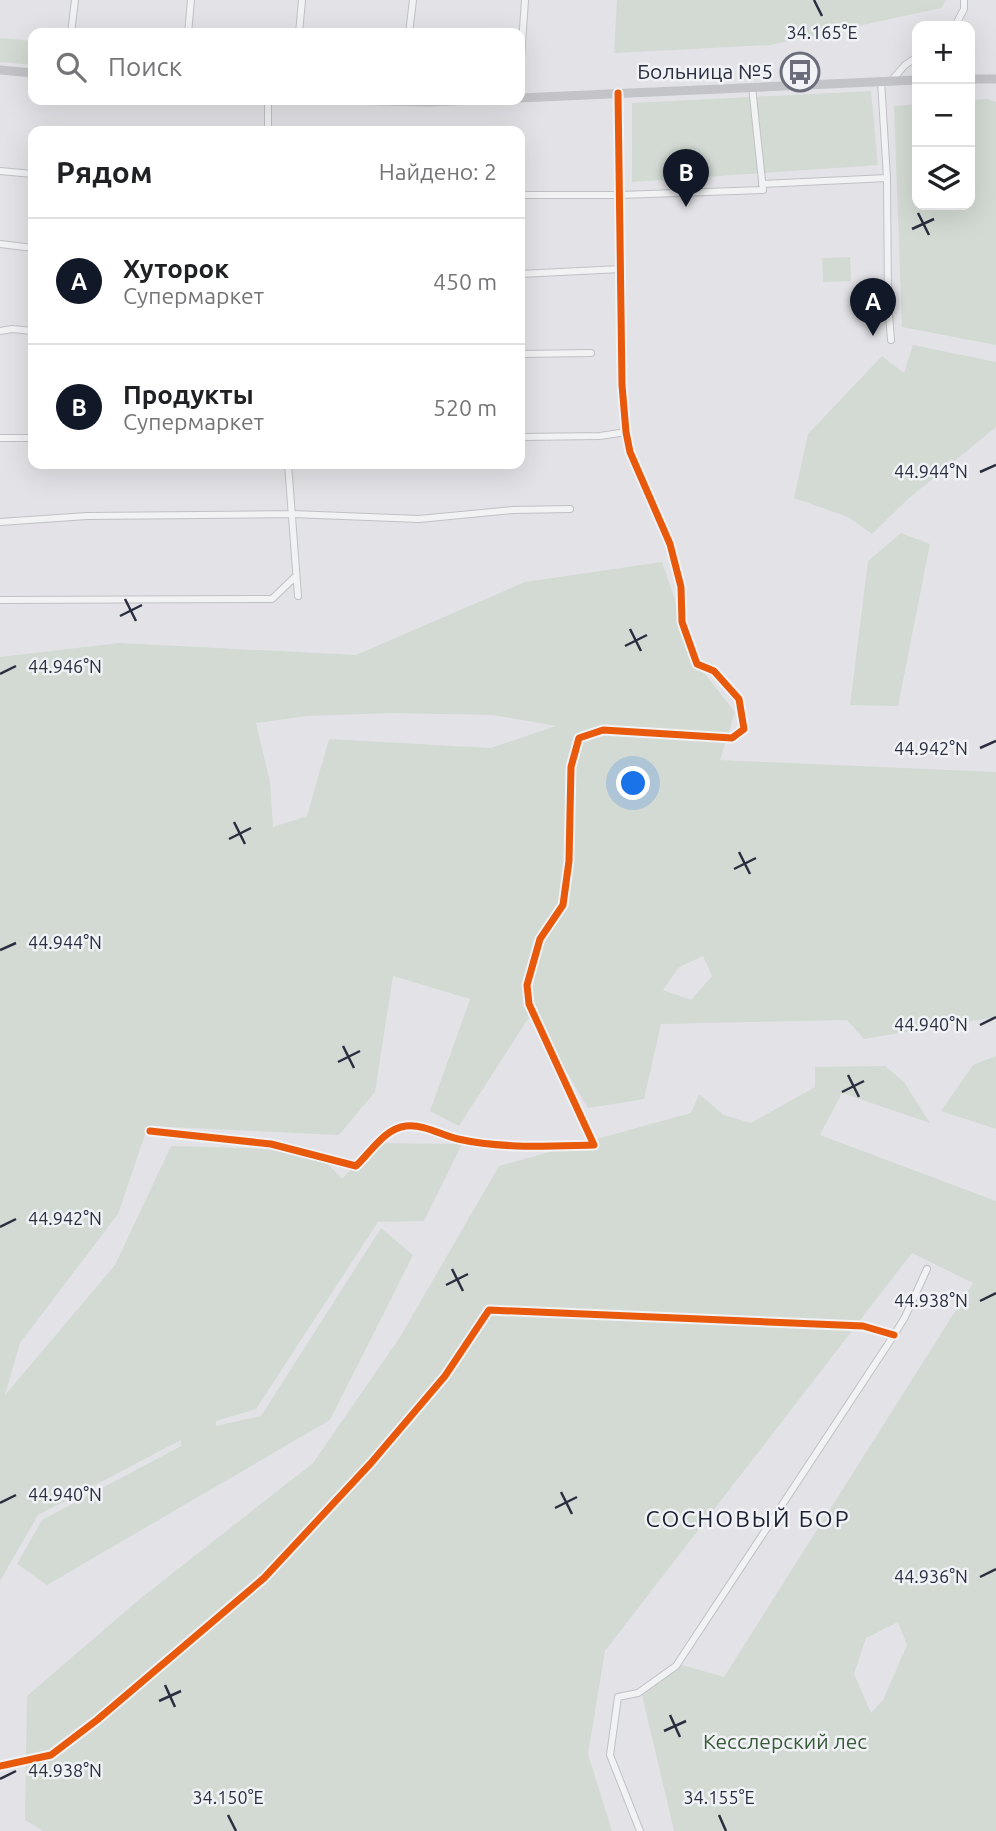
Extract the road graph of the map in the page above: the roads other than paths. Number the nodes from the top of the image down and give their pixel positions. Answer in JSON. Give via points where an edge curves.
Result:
{"nodes":[{"id":1,"x":75,"y":0,"type":"edge"},
{"id":2,"x":191,"y":0,"type":"edge"},
{"id":3,"x":302,"y":0,"type":"edge"},
{"id":4,"x":413,"y":0,"type":"edge"},
{"id":5,"x":525,"y":0,"type":"edge"},
{"id":6,"x":964,"y":0,"type":"edge"},
{"id":7,"x":958,"y":21,"type":"edge"},
{"id":8,"x":72,"y":28,"type":"edge"},
{"id":9,"x":188,"y":28,"type":"edge"},
{"id":10,"x":299,"y":28,"type":"edge"},
{"id":11,"x":409,"y":28,"type":"edge"},
{"id":12,"x":523,"y":28,"type":"edge"},
{"id":13,"x":912,"y":60,"type":"edge"},
{"id":14,"x":0,"y":70,"type":"edge"},
{"id":15,"x":28,"y":73,"type":"edge"},
{"id":16,"x":975,"y":79,"type":"edge"},
{"id":17,"x":996,"y":79,"type":"edge"},
{"id":18,"x":892,"y":80,"type":"junction"},
{"id":19,"x":912,"y":80,"type":"edge"},
{"id":20,"x":881,"y":81,"type":"junction"},
{"id":21,"x":752,"y":86,"type":"junction"},
{"id":22,"x":618,"y":93,"type":"junction"},
{"id":23,"x":525,"y":98,"type":"edge"},
{"id":24,"x":268,"y":105,"type":"edge"},
{"id":25,"x":268,"y":126,"type":"edge"},
{"id":26,"x":0,"y":171,"type":"edge"},
{"id":27,"x":28,"y":174,"type":"edge"},
{"id":28,"x":887,"y":178,"type":"junction"},
{"id":29,"x":762,"y":187,"type":"junction"},
{"id":30,"x":525,"y":195,"type":"edge"},
{"id":31,"x":620,"y":195,"type":"junction"},
{"id":32,"x":0,"y":244,"type":"edge"},
{"id":33,"x":28,"y":247,"type":"edge"},
{"id":34,"x":621,"y":269,"type":"junction"},
{"id":35,"x":525,"y":274,"type":"edge"},
{"id":36,"x":0,"y":331,"type":"edge"},
{"id":37,"x":28,"y":331,"type":"edge"},
{"id":38,"x":891,"y":340,"type":"dead end"},
{"id":39,"x":591,"y":353,"type":"dead end"},
{"id":40,"x":525,"y":354,"type":"edge"},
{"id":41,"x":626,"y":432,"type":"junction"},
{"id":42,"x":525,"y":437,"type":"edge"},
{"id":43,"x":0,"y":438,"type":"edge"},
{"id":44,"x":28,"y":438,"type":"edge"},
{"id":45,"x":288,"y":469,"type":"edge"},
{"id":46,"x":570,"y":509,"type":"dead end"},
{"id":47,"x":292,"y":514,"type":"junction"},
{"id":48,"x":0,"y":522,"type":"edge"},
{"id":49,"x":296,"y":576,"type":"junction"},
{"id":50,"x":298,"y":596,"type":"dead end"},
{"id":51,"x":0,"y":600,"type":"edge"},
{"id":52,"x":150,"y":1131,"type":"dead end"},
{"id":53,"x":927,"y":1269,"type":"dead end"},
{"id":54,"x":894,"y":1335,"type":"junction"},
{"id":55,"x":0,"y":1766,"type":"edge"},
{"id":56,"x":640,"y":1831,"type":"edge"}],
"edges":[{"from":1,"to":8,"type":"street"},
{"from":2,"to":9,"type":"street"},
{"from":3,"to":10,"type":"street"},
{"from":4,"to":11,"type":"street"},
{"from":5,"to":12,"type":"street"},
{"from":6,"to":7,"type":"street"},
{"from":13,"to":18,"type":"street"},
{"from":14,"to":15,"type":"main road"},
{"from":16,"to":17,"type":"main road"},
{"from":18,"to":19,"type":"main road"},
{"from":18,"to":20,"type":"main road"},
{"from":20,"to":21,"type":"main road"},
{"from":20,"to":28,"type":"street"},
{"from":21,"to":22,"type":"main road"},
{"from":21,"to":29,"type":"street"},
{"from":22,"to":23,"type":"main road"},
{"from":22,"to":31,"type":"street"},
{"from":24,"to":25,"type":"street"},
{"from":26,"to":27,"type":"street"},
{"from":28,"to":29,"type":"street"},
{"from":28,"to":38,"type":"street"},
{"from":29,"to":31,"type":"street"},
{"from":30,"to":31,"type":"street"},
{"from":31,"to":34,"type":"street"},
{"from":32,"to":33,"type":"street"},
{"from":34,"to":35,"type":"street"},
{"from":34,"to":41,"type":"street"},
{"from":36,"to":37,"type":"street"},
{"from":39,"to":40,"type":"street"},
{"from":41,"to":42,"type":"street"},
{"from":41,"to":52,"type":"street","via":[[670,544],[681,587],[682,622],[697,664],[714,671],[739,699],[744,729],[733,738],[603,730],[579,738],[570,767],[569,861],[563,905],[540,939],[527,985],[530,1004],[594,1145],[528,1147],[459,1139],[405,1126],[393,1130],[356,1166],[271,1144]]},
{"from":43,"to":44,"type":"street"},
{"from":45,"to":47,"type":"street"},
{"from":46,"to":47,"type":"street","via":[[419,519]]},
{"from":47,"to":48,"type":"street","via":[[87,516]]},
{"from":47,"to":49,"type":"street"},
{"from":49,"to":50,"type":"street"},
{"from":49,"to":51,"type":"street","via":[[272,599]]},
{"from":53,"to":54,"type":"street"},
{"from":54,"to":55,"type":"street","via":[[863,1326],[489,1310],[445,1377],[264,1578],[51,1755]]},
{"from":54,"to":56,"type":"street","via":[[676,1665],[638,1693],[618,1697],[610,1755]]}]}
